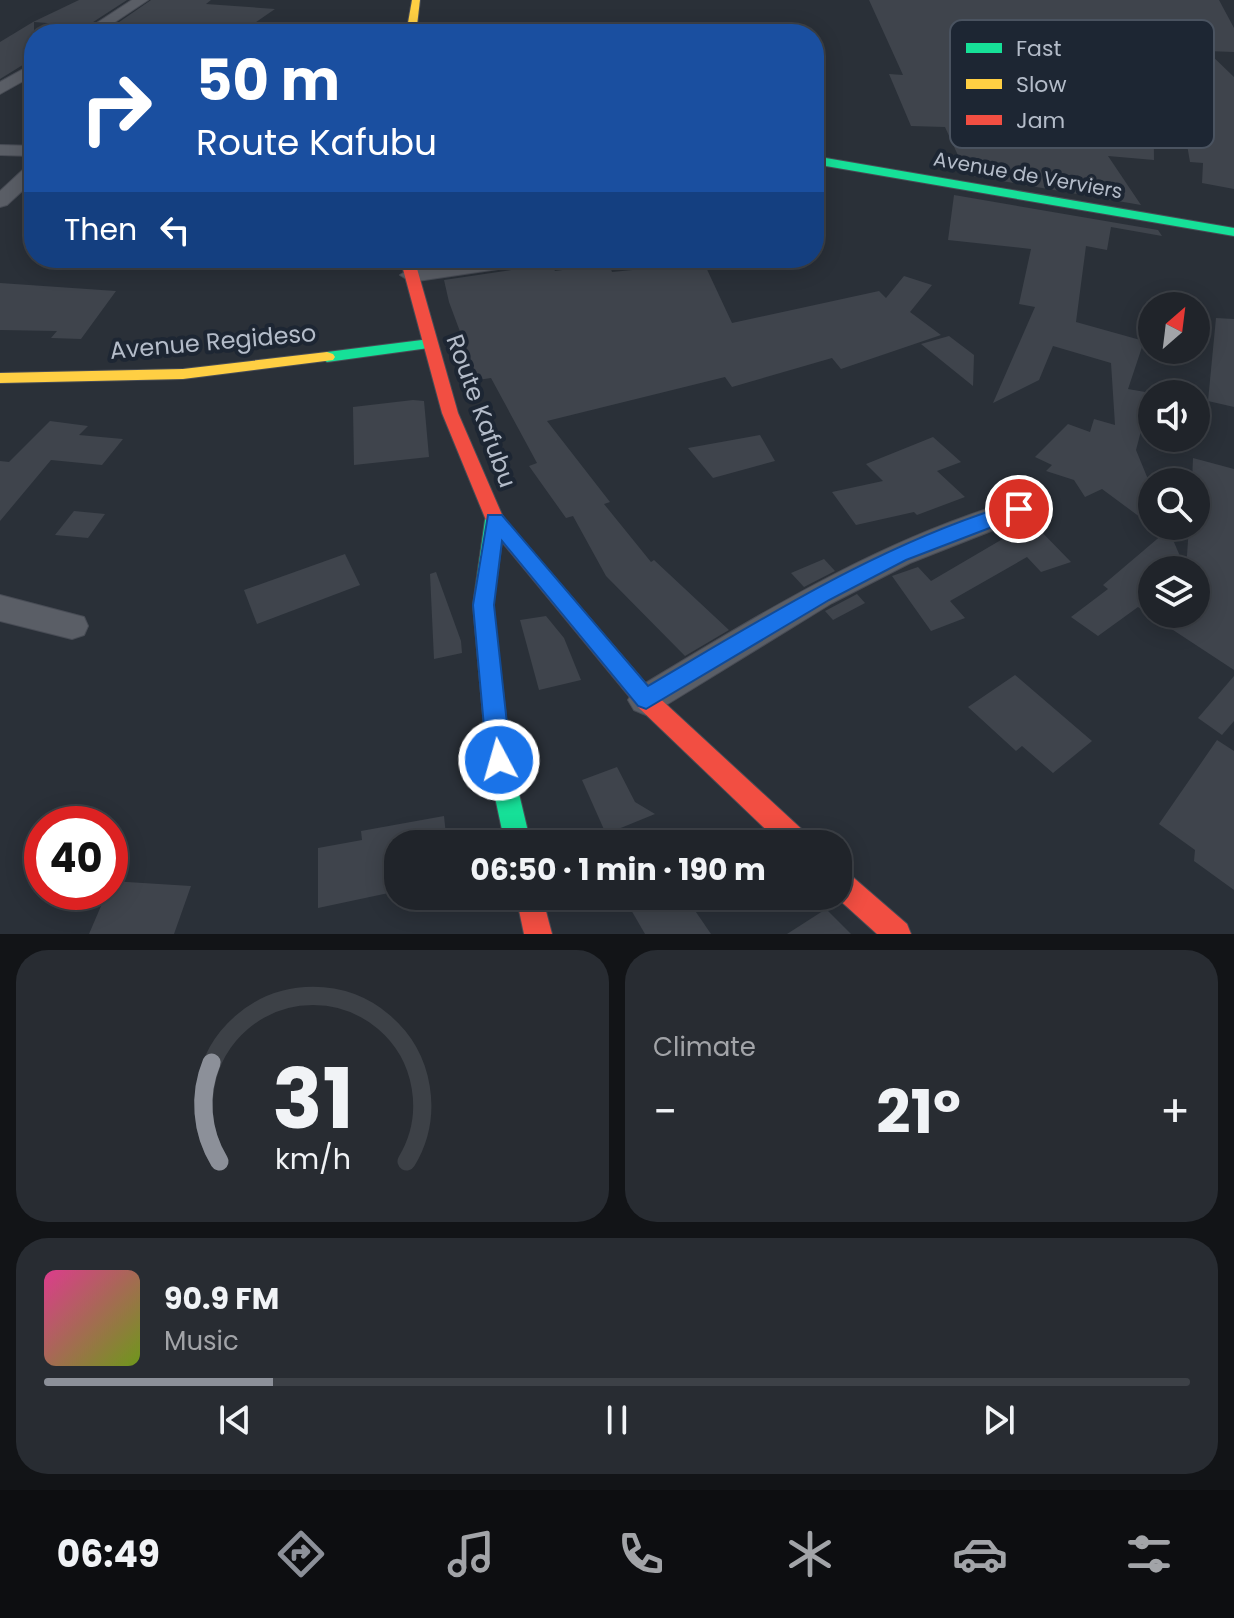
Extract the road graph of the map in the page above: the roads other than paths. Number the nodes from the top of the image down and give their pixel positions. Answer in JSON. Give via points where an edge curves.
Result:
{"nodes":[{"id":1,"x":141,"y":0,"type":"edge"},
{"id":2,"x":416,"y":0,"type":"edge"},
{"id":3,"x":103,"y":24,"type":"edge"},
{"id":4,"x":412,"y":24,"type":"edge"},
{"id":5,"x":24,"y":74,"type":"edge"},
{"id":6,"x":0,"y":89,"type":"edge"},
{"id":7,"x":0,"y":150,"type":"edge"},
{"id":8,"x":24,"y":151,"type":"edge"},
{"id":9,"x":824,"y":162,"type":"edge"},
{"id":10,"x":24,"y":179,"type":"edge"},
{"id":11,"x":0,"y":201,"type":"edge"},
{"id":12,"x":1234,"y":232,"type":"edge"},
{"id":13,"x":410,"y":268,"type":"edge"},
{"id":14,"x":430,"y":344,"type":"junction"},
{"id":15,"x":0,"y":378,"type":"edge"},
{"id":16,"x":1019,"y":509,"type":"dead end"},
{"id":17,"x":495,"y":520,"type":"junction"},
{"id":18,"x":0,"y":608,"type":"edge"},
{"id":19,"x":72,"y":626,"type":"dead end"},
{"id":20,"x":646,"y":700,"type":"junction"},
{"id":21,"x":515,"y":830,"type":"edge"},
{"id":22,"x":784,"y":830,"type":"edge"},
{"id":23,"x":852,"y":894,"type":"edge"},
{"id":24,"x":532,"y":910,"type":"edge"},
{"id":25,"x":538,"y":934,"type":"edge"},
{"id":26,"x":897,"y":934,"type":"edge"}],
"edges":[{"from":1,"to":3,"type":"street"},
{"from":2,"to":4,"type":"street"},
{"from":5,"to":6,"type":"street"},
{"from":7,"to":8,"type":"street"},
{"from":9,"to":12,"type":"street","name":"Avenue de Verviers"},
{"from":10,"to":11,"type":"street"},
{"from":13,"to":14,"type":"street","name":"Route Kafubu"},
{"from":14,"to":15,"type":"street","name":"Avenue Regideso","via":[[183,374]]},
{"from":14,"to":17,"type":"street","name":"Route Kafubu","via":[[450,413]]},
{"from":16,"to":20,"type":"street","via":[[899,555],[821,594]]},
{"from":17,"to":20,"type":"street","name":"Route Kafubu"},
{"from":17,"to":21,"type":"street","via":[[483,605],[499,760]]},
{"from":18,"to":19,"type":"street"},
{"from":20,"to":22,"type":"street","name":"Route Kafubu"},
{"from":23,"to":26,"type":"street"},
{"from":24,"to":25,"type":"street"}]}
